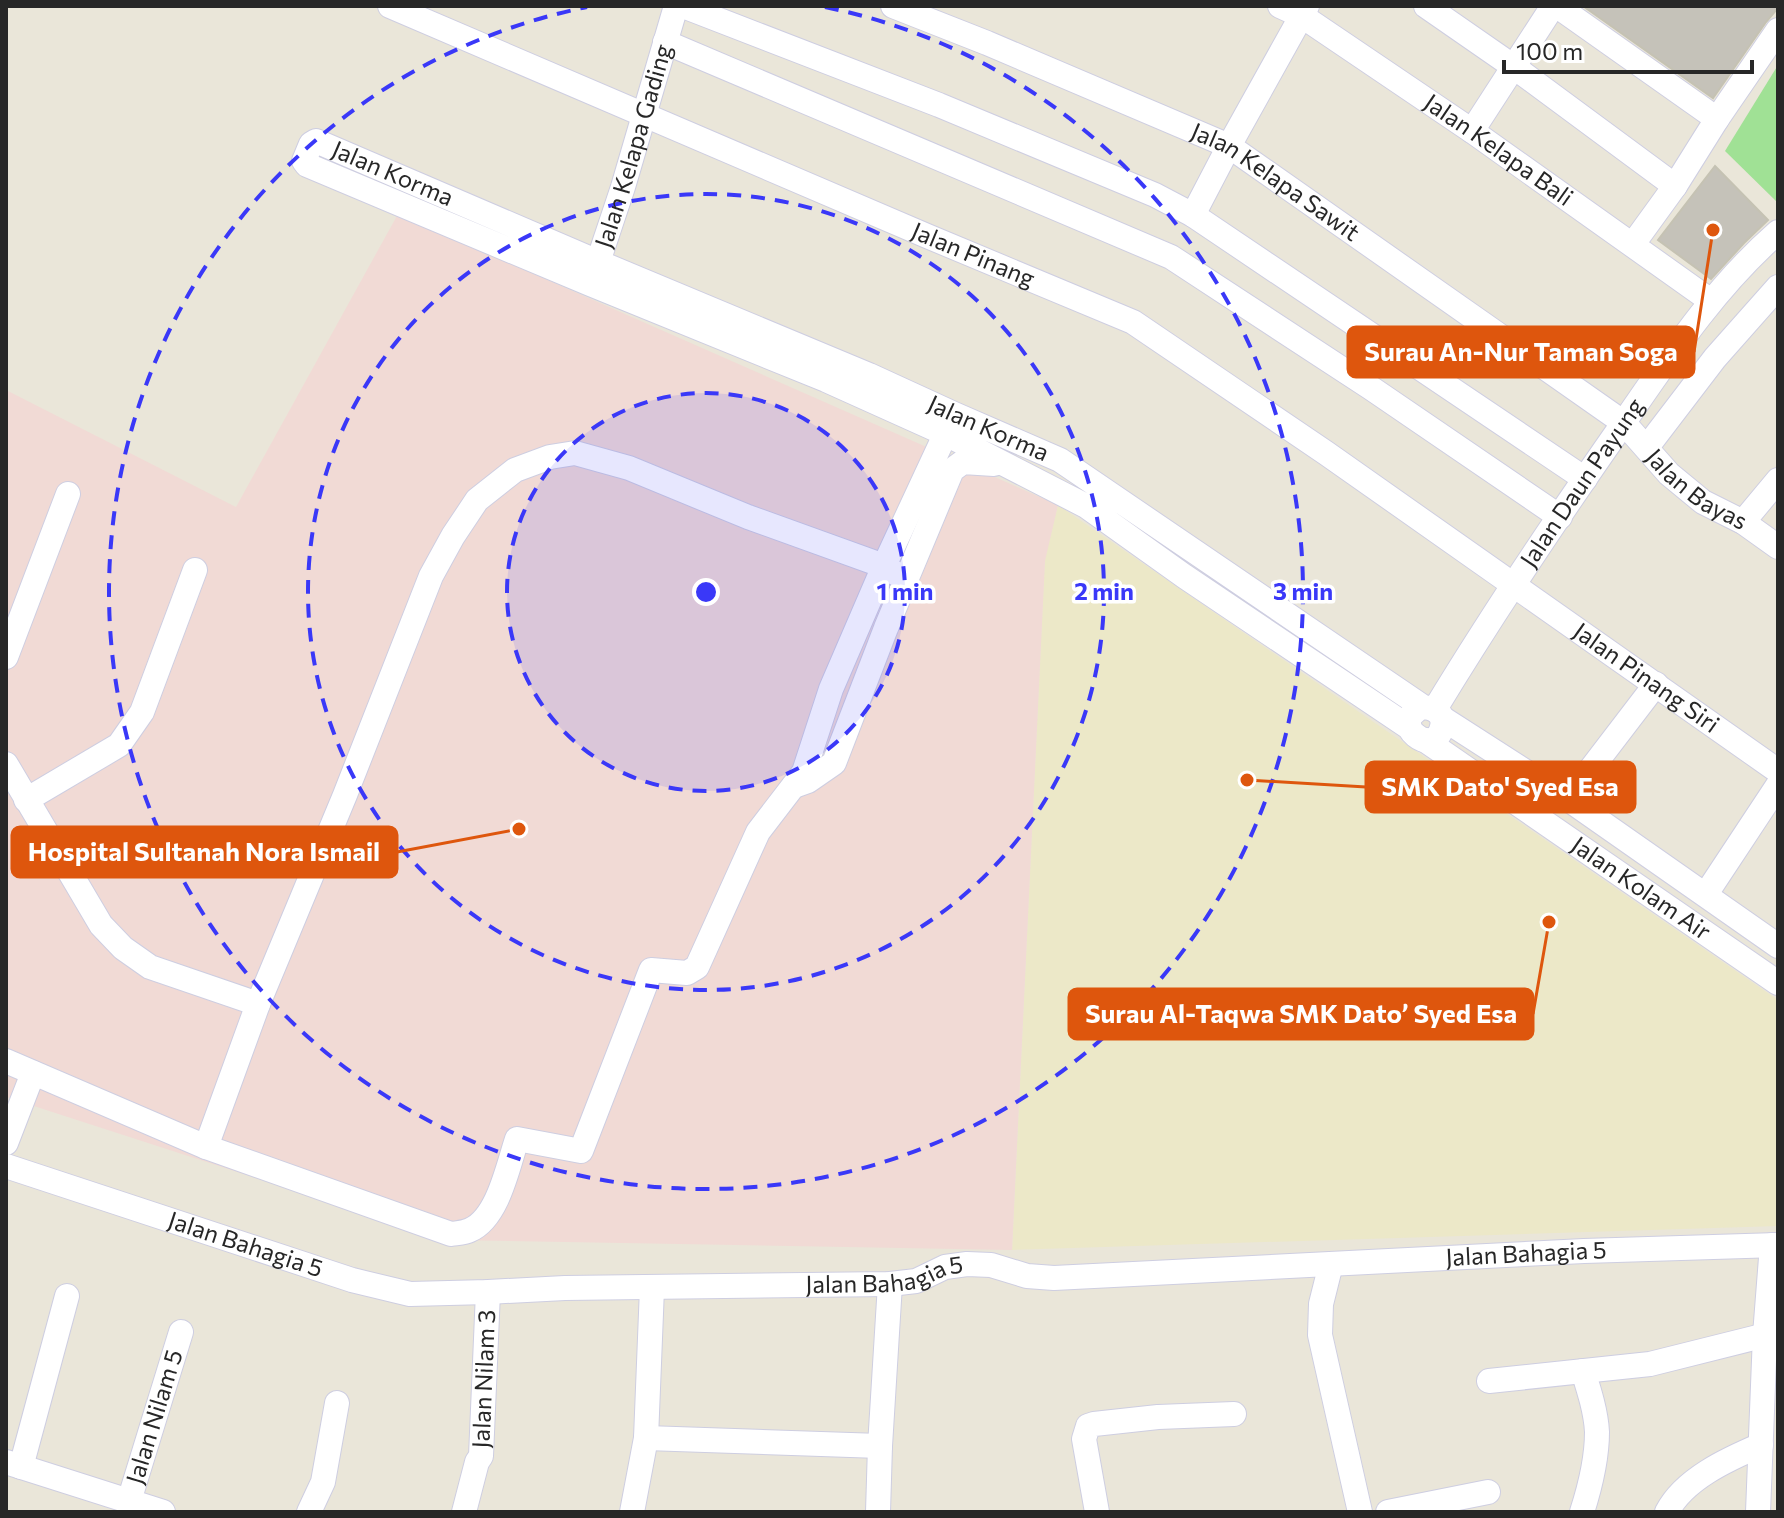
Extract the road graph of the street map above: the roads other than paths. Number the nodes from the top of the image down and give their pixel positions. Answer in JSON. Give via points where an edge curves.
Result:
{"nodes":[{"id":1,"x":390,"y":6,"type":"edge"},
{"id":2,"x":676,"y":6,"type":"edge"},
{"id":3,"x":683,"y":6,"type":"edge"},
{"id":4,"x":893,"y":6,"type":"edge"},
{"id":5,"x":1426,"y":6,"type":"edge"},
{"id":6,"x":1555,"y":6,"type":"edge"},
{"id":7,"x":1296,"y":9,"type":"edge"},
{"id":8,"x":1778,"y":30,"type":"edge"},
{"id":9,"x":665,"y":42,"type":"junction"},
{"id":10,"x":1514,"y":67,"type":"junction"},
{"id":11,"x":644,"y":114,"type":"junction"},
{"id":12,"x":1717,"y":119,"type":"junction"},
{"id":13,"x":1472,"y":131,"type":"junction"},
{"id":14,"x":1229,"y":146,"type":"junction"},
{"id":15,"x":1675,"y":186,"type":"junction"},
{"id":16,"x":1193,"y":215,"type":"junction"},
{"id":17,"x":1778,"y":232,"type":"edge"},
{"id":18,"x":1633,"y":244,"type":"junction"},
{"id":19,"x":594,"y":273,"type":"junction"},
{"id":20,"x":1778,"y":287,"type":"edge"},
{"id":21,"x":1711,"y":301,"type":"junction"},
{"id":22,"x":1624,"y":423,"type":"junction"},
{"id":23,"x":950,"y":424,"type":"junction"},
{"id":24,"x":1647,"y":447,"type":"junction"},
{"id":25,"x":1003,"y":465,"type":"junction"},
{"id":26,"x":1585,"y":479,"type":"junction"},
{"id":27,"x":1778,"y":480,"type":"edge"},
{"id":28,"x":68,"y":494,"type":"dead end"},
{"id":29,"x":1560,"y":517,"type":"junction"},
{"id":30,"x":1743,"y":522,"type":"junction"},
{"id":31,"x":1778,"y":547,"type":"edge"},
{"id":32,"x":884,"y":566,"type":"junction"},
{"id":33,"x":195,"y":570,"type":"dead end"},
{"id":34,"x":906,"y":580,"type":"junction"},
{"id":35,"x":1513,"y":585,"type":"junction"},
{"id":36,"x":868,"y":606,"type":"junction"},
{"id":37,"x":890,"y":618,"type":"junction"},
{"id":38,"x":6,"y":657,"type":"edge"},
{"id":39,"x":1656,"y":684,"type":"junction"},
{"id":40,"x":1433,"y":711,"type":"junction"},
{"id":41,"x":1418,"y":734,"type":"junction"},
{"id":42,"x":6,"y":764,"type":"edge"},
{"id":43,"x":1778,"y":771,"type":"edge"},
{"id":44,"x":1778,"y":785,"type":"edge"},
{"id":45,"x":792,"y":787,"type":"junction"},
{"id":46,"x":1568,"y":799,"type":"junction"},
{"id":47,"x":26,"y":800,"type":"junction"},
{"id":48,"x":1706,"y":894,"type":"junction"},
{"id":49,"x":1778,"y":946,"type":"edge"},
{"id":50,"x":1778,"y":983,"type":"edge"},
{"id":51,"x":258,"y":1004,"type":"junction"},
{"id":52,"x":6,"y":1061,"type":"edge"},
{"id":53,"x":33,"y":1073,"type":"junction"},
{"id":54,"x":6,"y":1143,"type":"edge"},
{"id":55,"x":206,"y":1147,"type":"junction"},
{"id":56,"x":6,"y":1166,"type":"edge"},
{"id":57,"x":1775,"y":1245,"type":"edge"},
{"id":58,"x":1331,"y":1264,"type":"junction"},
{"id":59,"x":890,"y":1284,"type":"junction"},
{"id":60,"x":652,"y":1288,"type":"junction"},
{"id":61,"x":488,"y":1292,"type":"junction"},
{"id":62,"x":67,"y":1296,"type":"dead end"},
{"id":63,"x":181,"y":1332,"type":"dead end"},
{"id":64,"x":1772,"y":1333,"type":"edge"},
{"id":65,"x":1583,"y":1371,"type":"junction"},
{"id":66,"x":1489,"y":1381,"type":"dead end"},
{"id":67,"x":337,"y":1403,"type":"dead end"},
{"id":68,"x":1234,"y":1414,"type":"dead end"},
{"id":69,"x":646,"y":1438,"type":"junction"},
{"id":70,"x":1761,"y":1445,"type":"junction"},
{"id":71,"x":880,"y":1446,"type":"junction"},
{"id":72,"x":14,"y":1464,"type":"edge"},
{"id":73,"x":1488,"y":1492,"type":"dead end"},
{"id":74,"x":129,"y":1501,"type":"junction"},
{"id":75,"x":163,"y":1512,"type":"edge"},
{"id":76,"x":309,"y":1512,"type":"edge"},
{"id":77,"x":464,"y":1512,"type":"edge"},
{"id":78,"x":632,"y":1512,"type":"edge"},
{"id":79,"x":878,"y":1512,"type":"edge"},
{"id":80,"x":1097,"y":1512,"type":"edge"},
{"id":81,"x":1360,"y":1512,"type":"edge"},
{"id":82,"x":1388,"y":1512,"type":"edge"},
{"id":83,"x":1582,"y":1512,"type":"edge"},
{"id":84,"x":1667,"y":1512,"type":"edge"},
{"id":85,"x":1758,"y":1512,"type":"edge"}],
"edges":[{"from":1,"to":11,"type":"street","name":"Jalan Pinang"},
{"from":2,"to":9,"type":"street","name":"Jalan Kelapa Gading"},
{"from":3,"to":16,"type":"street","via":[[939,105]]},
{"from":4,"to":14,"type":"street","name":"Jalan Kelapa Sawit"},
{"from":5,"to":10,"type":"street"},
{"from":6,"to":10,"type":"street"},
{"from":6,"to":12,"type":"street"},
{"from":7,"to":13,"type":"street","name":"Jalan Kelapa Bali"},
{"from":7,"to":14,"type":"street"},
{"from":8,"to":12,"type":"street"},
{"from":9,"to":11,"type":"street","name":"Jalan Kelapa Gading"},
{"from":9,"to":29,"type":"street","via":[[1171,257]]},
{"from":10,"to":13,"type":"street"},
{"from":10,"to":15,"type":"street"},
{"from":11,"to":19,"type":"street","name":"Jalan Kelapa Gading"},
{"from":11,"to":35,"type":"street","name":"Jalan Pinang","via":[[1133,322]]},
{"from":12,"to":15,"type":"street"},
{"from":13,"to":18,"type":"street","name":"Jalan Kelapa Bali"},
{"from":14,"to":16,"type":"street"},
{"from":14,"to":22,"type":"street","name":"Jalan Kelapa Sawit"},
{"from":15,"to":18,"type":"street"},
{"from":16,"to":26,"type":"street"},
{"from":17,"to":21,"type":"street","name":"Jalan Daun Payung"},
{"from":18,"to":21,"type":"street","name":"Jalan Kelapa Bali"},
{"from":19,"to":19,"type":"street","name":"Jalan Korma","via":[[307,165],[311,144],[316,141]]},
{"from":19,"to":23,"type":"street","name":"Jalan Korma","via":[[826,380]]},
{"from":20,"to":24,"type":"street"},
{"from":21,"to":22,"type":"street","name":"Jalan Daun Payung"},
{"from":22,"to":24,"type":"street","name":"Jalan Bayas"},
{"from":22,"to":26,"type":"street","name":"Jalan Daun Payung"},
{"from":23,"to":25,"type":"street","name":"Jalan Korma"},
{"from":23,"to":32,"type":"street"},
{"from":23,"to":40,"type":"street","name":"Jalan Korma","via":[[1060,460]]},
{"from":24,"to":30,"type":"street","name":"Jalan Bayas","via":[[1703,502]]},
{"from":25,"to":34,"type":"street","via":[[963,462],[952,470]]},
{"from":25,"to":41,"type":"street","name":"Jalan Korma","via":[[1086,506]]},
{"from":26,"to":29,"type":"street","name":"Jalan Daun Payung"},
{"from":27,"to":30,"type":"street"},
{"from":28,"to":38,"type":"street"},
{"from":29,"to":35,"type":"street","name":"Jalan Daun Payung"},
{"from":30,"to":31,"type":"street","name":"Jalan Bayas"},
{"from":32,"to":34,"type":"street"},
{"from":32,"to":36,"type":"street"},
{"from":32,"to":51,"type":"street","via":[[600,459],[575,453],[515,470],[477,500],[431,576]]},
{"from":33,"to":47,"type":"street","via":[[142,712],[119,745]]},
{"from":34,"to":37,"type":"street"},
{"from":35,"to":39,"type":"street","name":"Jalan Pinang Siri"},
{"from":35,"to":40,"type":"street","name":"Jalan Daun Payung"},
{"from":36,"to":37,"type":"street"},
{"from":36,"to":45,"type":"street","via":[[831,689],[804,772]]},
{"from":37,"to":45,"type":"street","via":[[834,763]]},
{"from":39,"to":43,"type":"street","name":"Jalan Pinang Siri"},
{"from":39,"to":46,"type":"street"},
{"from":40,"to":41,"type":"street","name":"Jalan Daun Payung","via":[[1443,723],[1439,734]]},
{"from":40,"to":46,"type":"street","name":"Jalan Kolam Air"},
{"from":41,"to":50,"type":"street","name":"Jalan Kolam Air"},
{"from":42,"to":47,"type":"street"},
{"from":44,"to":48,"type":"street"},
{"from":45,"to":55,"type":"street","via":[[758,832],[697,967],[687,973],[651,970],[581,1151],[517,1139],[493,1209],[476,1227],[451,1234]]},
{"from":46,"to":48,"type":"street","name":"Jalan Kolam Air"},
{"from":47,"to":51,"type":"street","via":[[101,925],[123,948],[150,967]]},
{"from":48,"to":49,"type":"street","name":"Jalan Kolam Air"},
{"from":51,"to":55,"type":"street"},
{"from":52,"to":53,"type":"street"},
{"from":53,"to":54,"type":"street"},
{"from":53,"to":55,"type":"street"},
{"from":56,"to":61,"type":"street","name":"Jalan Bahagia 5","via":[[352,1280],[410,1294]]},
{"from":57,"to":58,"type":"street","name":"Jalan Bahagia 5"},
{"from":57,"to":64,"type":"street"},
{"from":58,"to":59,"type":"street","name":"Jalan Bahagia 5","via":[[1054,1278],[967,1264]]},
{"from":58,"to":81,"type":"street","via":[[1320,1335]]},
{"from":59,"to":60,"type":"street","name":"Jalan Bahagia 5"},
{"from":59,"to":71,"type":"street"},
{"from":60,"to":61,"type":"street","name":"Jalan Bahagia 5"},
{"from":60,"to":69,"type":"street"},
{"from":61,"to":77,"type":"street","name":"Jalan Nilam 3","via":[[481,1456]]},
{"from":62,"to":72,"type":"street"},
{"from":63,"to":74,"type":"street","name":"Jalan Nilam 5"},
{"from":64,"to":65,"type":"street","via":[[1650,1364]]},
{"from":64,"to":70,"type":"street"},
{"from":65,"to":66,"type":"street"},
{"from":65,"to":83,"type":"street","via":[[1597,1429]]},
{"from":67,"to":76,"type":"street","via":[[323,1482]]},
{"from":68,"to":80,"type":"street","via":[[1088,1426],[1084,1439]]},
{"from":69,"to":71,"type":"street"},
{"from":69,"to":78,"type":"street"},
{"from":70,"to":84,"type":"street","via":[[1707,1472]]},
{"from":70,"to":85,"type":"street"},
{"from":71,"to":79,"type":"street"},
{"from":72,"to":74,"type":"street"},
{"from":73,"to":82,"type":"street"},
{"from":74,"to":75,"type":"street"}]}
